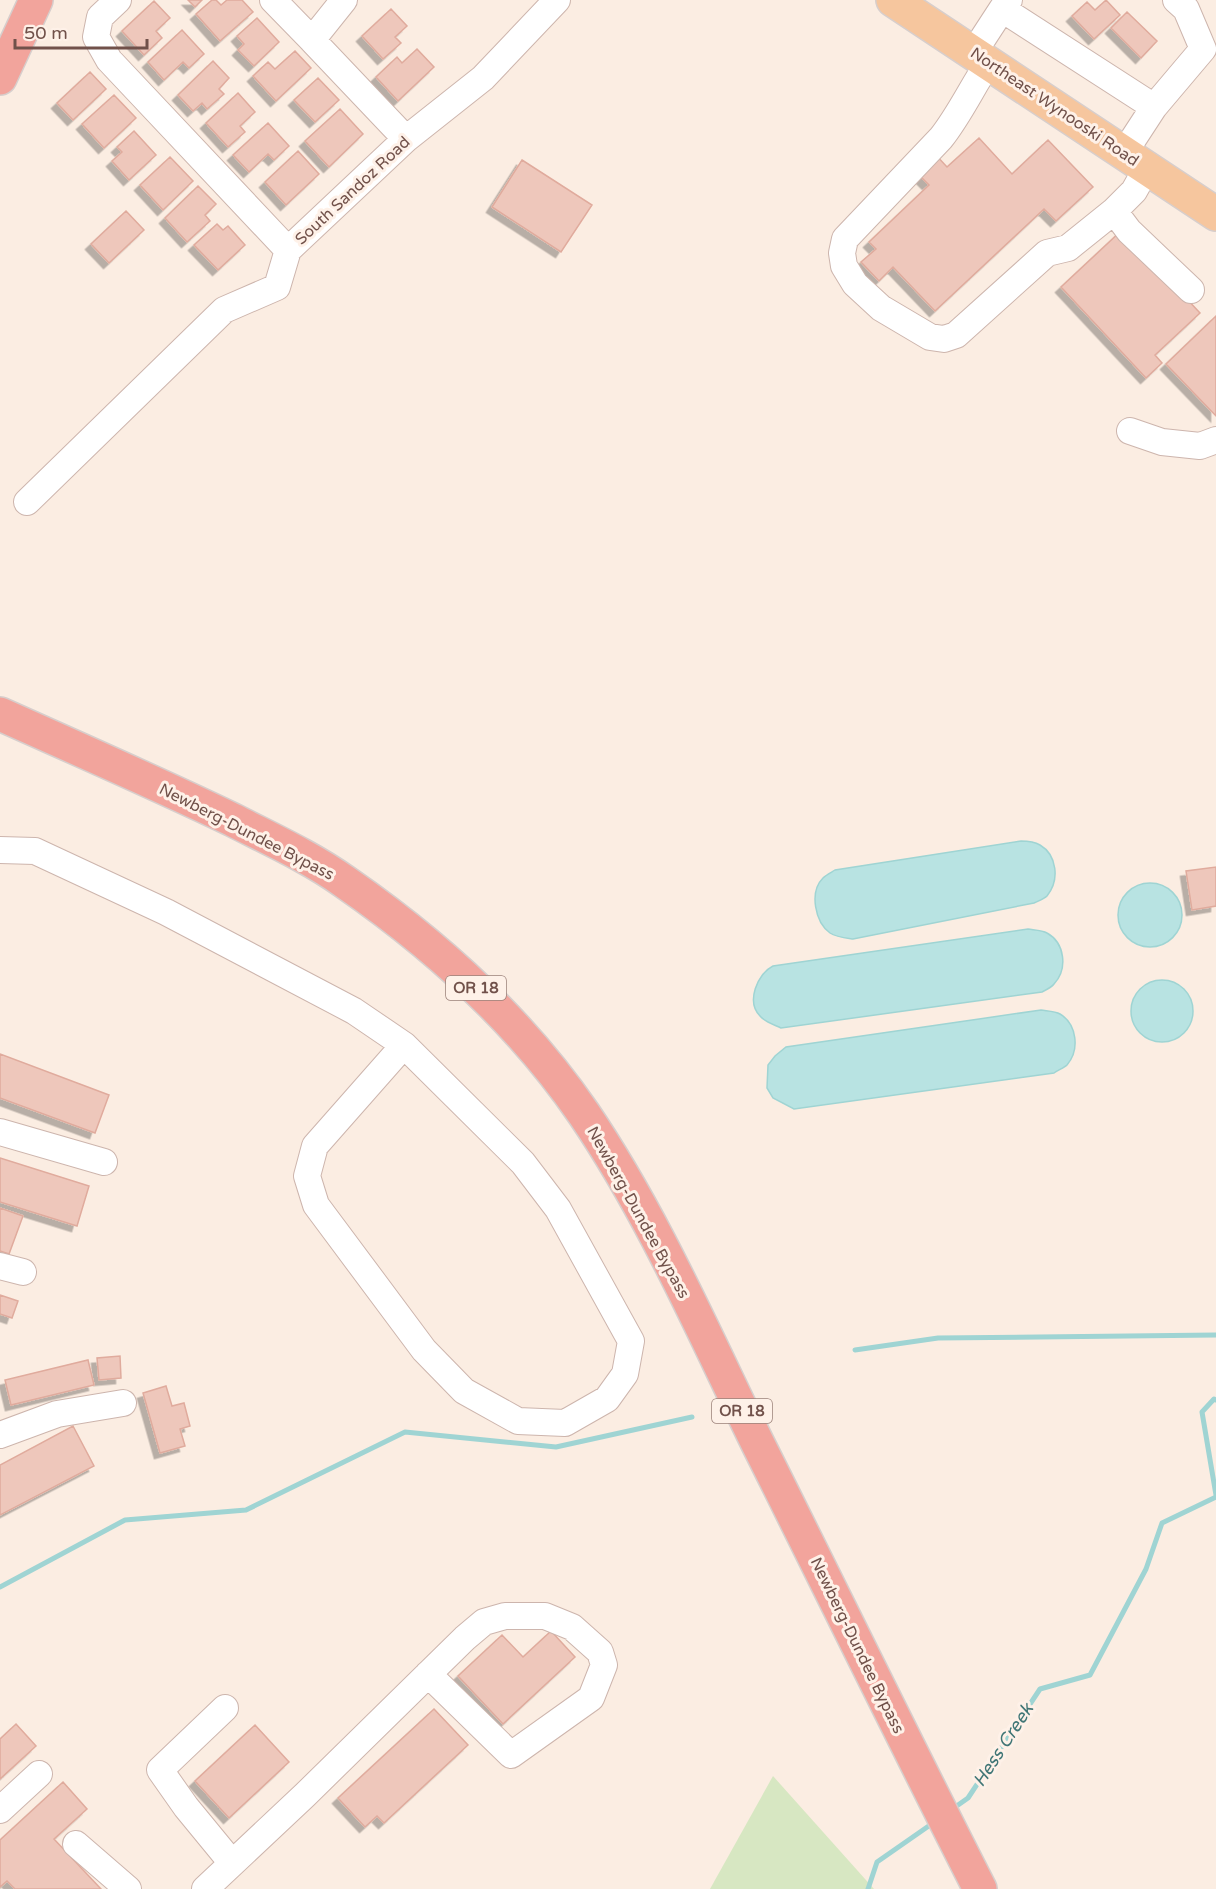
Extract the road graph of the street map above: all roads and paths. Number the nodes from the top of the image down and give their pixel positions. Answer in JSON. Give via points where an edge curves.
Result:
{"nodes":[{"id":1,"x":36,"y":0,"type":"edge"},
{"id":2,"x":118,"y":0,"type":"edge"},
{"id":3,"x":273,"y":0,"type":"edge"},
{"id":4,"x":344,"y":0,"type":"edge"},
{"id":5,"x":557,"y":0,"type":"edge"},
{"id":6,"x":893,"y":0,"type":"edge"},
{"id":7,"x":1176,"y":0,"type":"edge"},
{"id":8,"x":1005,"y":4,"type":"edge"},
{"id":9,"x":312,"y":40,"type":"junction"},
{"id":10,"x":982,"y":57,"type":"junction"},
{"id":11,"x":0,"y":78,"type":"edge"},
{"id":12,"x":1155,"y":107,"type":"junction"},
{"id":13,"x":406,"y":139,"type":"junction"},
{"id":14,"x":1135,"y":160,"type":"junction"},
{"id":15,"x":1114,"y":211,"type":"junction"},
{"id":16,"x":1216,"y":214,"type":"edge"},
{"id":17,"x":288,"y":250,"type":"junction"},
{"id":18,"x":1191,"y":290,"type":"dead end"},
{"id":19,"x":1130,"y":431,"type":"dead end"},
{"id":20,"x":1216,"y":440,"type":"edge"},
{"id":21,"x":27,"y":502,"type":"dead end"},
{"id":22,"x":0,"y":714,"type":"edge"},
{"id":23,"x":0,"y":850,"type":"edge"},
{"id":24,"x":404,"y":1045,"type":"junction"},
{"id":25,"x":0,"y":1132,"type":"edge"},
{"id":26,"x":104,"y":1162,"type":"dead end"},
{"id":27,"x":123,"y":1403,"type":"dead end"},
{"id":28,"x":0,"y":1436,"type":"edge"},
{"id":29,"x":428,"y":1674,"type":"junction"},
{"id":30,"x":225,"y":1708,"type":"dead end"},
{"id":31,"x":39,"y":1774,"type":"dead end"},
{"id":32,"x":0,"y":1810,"type":"edge"},
{"id":33,"x":76,"y":1844,"type":"dead end"},
{"id":34,"x":232,"y":1863,"type":"junction"},
{"id":35,"x":128,"y":1889,"type":"edge"},
{"id":36,"x":205,"y":1889,"type":"edge"},
{"id":37,"x":980,"y":1889,"type":"edge"}],
"edges":[{"from":1,"to":11,"type":"highway"},
{"from":2,"to":17,"type":"street","via":[[100,17],[96,37],[109,60]]},
{"from":3,"to":9,"type":"street"},
{"from":4,"to":9,"type":"street"},
{"from":5,"to":13,"type":"street","name":"South Sandoz Road","via":[[483,78]]},
{"from":6,"to":10,"type":"main road","name":"Northeast Wynooski Road"},
{"from":7,"to":12,"type":"street","via":[[1186,9],[1203,49]]},
{"from":8,"to":10,"type":"street"},
{"from":8,"to":12,"type":"street"},
{"from":9,"to":13,"type":"street"},
{"from":10,"to":14,"type":"main road","name":"Northeast Wynooski Road"},
{"from":10,"to":15,"type":"street","via":[[954,123],[845,239],[844,266],[855,284],[881,308],[930,337],[944,339],[956,335],[1047,253],[1068,248]]},
{"from":12,"to":14,"type":"street"},
{"from":13,"to":17,"type":"street","name":"South Sandoz Road"},
{"from":14,"to":15,"type":"street","via":[[1134,191]]},
{"from":14,"to":16,"type":"main road","name":"Northeast Wynooski Road"},
{"from":15,"to":18,"type":"street","via":[[1129,231]]},
{"from":17,"to":21,"type":"street","name":"South Sandoz Road","via":[[277,287],[224,310]]},
{"from":19,"to":20,"type":"street","via":[[1162,442],[1200,446]]},
{"from":22,"to":37,"type":"highway","name":"Newberg-Dundee Bypass","number":"OR 18","via":[[208,808],[339,878],[429,946],[486,997],[537,1053],[583,1113],[659,1243]]},
{"from":23,"to":24,"type":"street","via":[[35,851],[166,912],[354,1011]]},
{"from":24,"to":24,"type":"street","via":[[523,1162],[558,1209],[631,1341],[625,1374],[607,1399],[565,1423],[518,1421],[464,1390],[424,1350],[316,1205],[307,1176],[315,1146]]},
{"from":25,"to":26,"type":"street"},
{"from":27,"to":28,"type":"street","via":[[57,1414]]},
{"from":29,"to":29,"type":"street","via":[[484,1622],[505,1616],[545,1617],[572,1627],[600,1652],[604,1665],[591,1698],[511,1755]]},
{"from":29,"to":34,"type":"street"},
{"from":30,"to":34,"type":"street","via":[[160,1770]]},
{"from":31,"to":32,"type":"street"},
{"from":33,"to":35,"type":"street"},
{"from":34,"to":36,"type":"street"}]}
